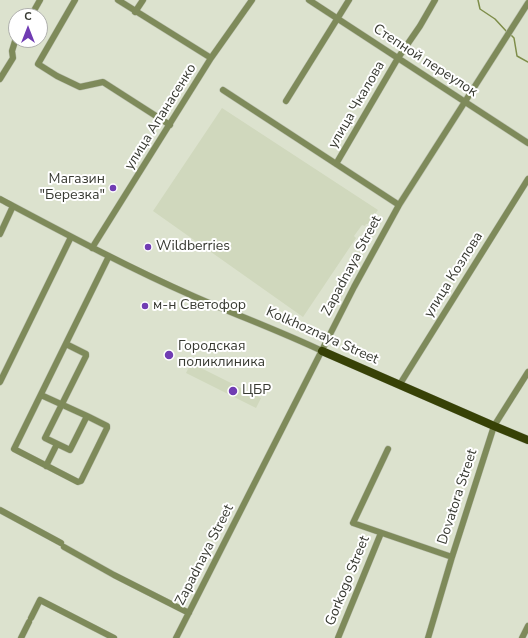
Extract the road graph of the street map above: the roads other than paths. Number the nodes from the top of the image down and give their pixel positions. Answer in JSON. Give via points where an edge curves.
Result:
{"nodes":[{"id":1,"x":75,"y":0,"type":"edge"},
{"id":2,"x":118,"y":0,"type":"edge"},
{"id":3,"x":143,"y":0,"type":"edge"},
{"id":4,"x":252,"y":0,"type":"edge"},
{"id":5,"x":309,"y":0,"type":"edge"},
{"id":6,"x":349,"y":0,"type":"edge"},
{"id":7,"x":435,"y":0,"type":"edge"},
{"id":8,"x":528,"y":3,"type":"edge"},
{"id":9,"x":135,"y":12,"type":"junction"},
{"id":10,"x":338,"y":19,"type":"junction"},
{"id":11,"x":13,"y":48,"type":"edge"},
{"id":12,"x":211,"y":58,"type":"junction"},
{"id":13,"x":398,"y":58,"type":"junction"},
{"id":14,"x":0,"y":79,"type":"edge"},
{"id":15,"x":223,"y":90,"type":"dead end"},
{"id":16,"x":286,"y":101,"type":"dead end"},
{"id":17,"x":464,"y":101,"type":"junction"},
{"id":18,"x":170,"y":125,"type":"junction"},
{"id":19,"x":528,"y":143,"type":"edge"},
{"id":20,"x":336,"y":164,"type":"junction"},
{"id":21,"x":528,"y":179,"type":"edge"},
{"id":22,"x":0,"y":199,"type":"edge"},
{"id":23,"x":399,"y":205,"type":"junction"},
{"id":24,"x":13,"y":206,"type":"junction"},
{"id":25,"x":0,"y":234,"type":"edge"},
{"id":26,"x":71,"y":237,"type":"junction"},
{"id":27,"x":92,"y":248,"type":"junction"},
{"id":28,"x":109,"y":256,"type":"junction"},
{"id":29,"x":66,"y":344,"type":"junction"},
{"id":30,"x":322,"y":351,"type":"junction"},
{"id":31,"x":528,"y":372,"type":"edge"},
{"id":32,"x":0,"y":382,"type":"edge"},
{"id":33,"x":400,"y":384,"type":"junction"},
{"id":34,"x":41,"y":395,"type":"junction"},
{"id":35,"x":62,"y":404,"type":"junction"},
{"id":36,"x":87,"y":416,"type":"junction"},
{"id":37,"x":494,"y":426,"type":"junction"},
{"id":38,"x":528,"y":440,"type":"edge"},
{"id":39,"x":57,"y":444,"type":"junction"},
{"id":40,"x":388,"y":449,"type":"dead end"},
{"id":41,"x":46,"y":466,"type":"junction"},
{"id":42,"x":0,"y":510,"type":"edge"},
{"id":43,"x":381,"y":533,"type":"junction"},
{"id":44,"x":452,"y":557,"type":"junction"},
{"id":45,"x":189,"y":613,"type":"junction"},
{"id":46,"x":528,"y":626,"type":"edge"},
{"id":47,"x":21,"y":638,"type":"edge"},
{"id":48,"x":114,"y":638,"type":"edge"},
{"id":49,"x":176,"y":638,"type":"edge"},
{"id":50,"x":338,"y":638,"type":"edge"},
{"id":51,"x":428,"y":638,"type":"edge"},
{"id":52,"x":522,"y":638,"type":"edge"}],
"edges":[{"from":1,"to":18,"type":"street","via":[[38,64],[80,87],[103,82]]},
{"from":2,"to":9,"type":"street"},
{"from":3,"to":9,"type":"street"},
{"from":4,"to":12,"type":"street","name":"улица Апанасенко"},
{"from":5,"to":10,"type":"street","name":"Степной переулок"},
{"from":6,"to":10,"type":"street"},
{"from":7,"to":13,"type":"street","name":"улица Чкалова"},
{"from":8,"to":17,"type":"street","name":"Zapadnaya Street"},
{"from":9,"to":12,"type":"street"},
{"from":10,"to":13,"type":"street","name":"Степной переулок"},
{"from":10,"to":16,"type":"street"},
{"from":11,"to":14,"type":"street","via":[[13,58]]},
{"from":12,"to":18,"type":"street","name":"улица Апанасенко"},
{"from":13,"to":17,"type":"street","name":"Степной переулок"},
{"from":13,"to":20,"type":"street","name":"улица Чкалова"},
{"from":15,"to":20,"type":"street"},
{"from":17,"to":19,"type":"street","name":"Степной переулок"},
{"from":17,"to":23,"type":"street","name":"Zapadnaya Street"},
{"from":18,"to":27,"type":"street","name":"улица Апанасенко"},
{"from":20,"to":23,"type":"street"},
{"from":21,"to":33,"type":"street","name":"улица Козлова"},
{"from":22,"to":24,"type":"street","name":"Kolkhoznaya Street"},
{"from":23,"to":30,"type":"street","name":"Zapadnaya Street"},
{"from":24,"to":25,"type":"street"},
{"from":24,"to":26,"type":"street","name":"Kolkhoznaya Street"},
{"from":26,"to":27,"type":"street","name":"Kolkhoznaya Street"},
{"from":26,"to":32,"type":"street"},
{"from":27,"to":28,"type":"street","name":"Kolkhoznaya Street"},
{"from":28,"to":29,"type":"street"},
{"from":28,"to":30,"type":"street","name":"Kolkhoznaya Street","via":[[194,297]]},
{"from":29,"to":34,"type":"street"},
{"from":29,"to":35,"type":"street","via":[[86,356]]},
{"from":30,"to":33,"type":"main road","name":"Kolkhoznaya Street"},
{"from":30,"to":45,"type":"street","name":"Zapadnaya Street"},
{"from":31,"to":37,"type":"street","name":"Dovatora Street"},
{"from":33,"to":37,"type":"main road","name":"Kolkhoznaya Street"},
{"from":34,"to":35,"type":"street"},
{"from":34,"to":41,"type":"street","via":[[14,449]]},
{"from":35,"to":36,"type":"street"},
{"from":35,"to":39,"type":"street","via":[[46,438]]},
{"from":36,"to":39,"type":"street","via":[[70,450]]},
{"from":36,"to":41,"type":"street","via":[[107,428],[81,481],[78,482]]},
{"from":37,"to":38,"type":"main road","name":"Kolkhoznaya Street"},
{"from":37,"to":44,"type":"street","name":"Dovatora Street"},
{"from":39,"to":41,"type":"street"},
{"from":40,"to":43,"type":"street","via":[[353,523]]},
{"from":42,"to":45,"type":"street","via":[[114,575]]},
{"from":43,"to":44,"type":"street"},
{"from":43,"to":50,"type":"street","name":"Gorkogo Street"},
{"from":44,"to":51,"type":"street","name":"Dovatora Street"},
{"from":45,"to":49,"type":"street","name":"Zapadnaya Street"},
{"from":46,"to":52,"type":"street"},
{"from":47,"to":48,"type":"street","via":[[40,600]]}]}
